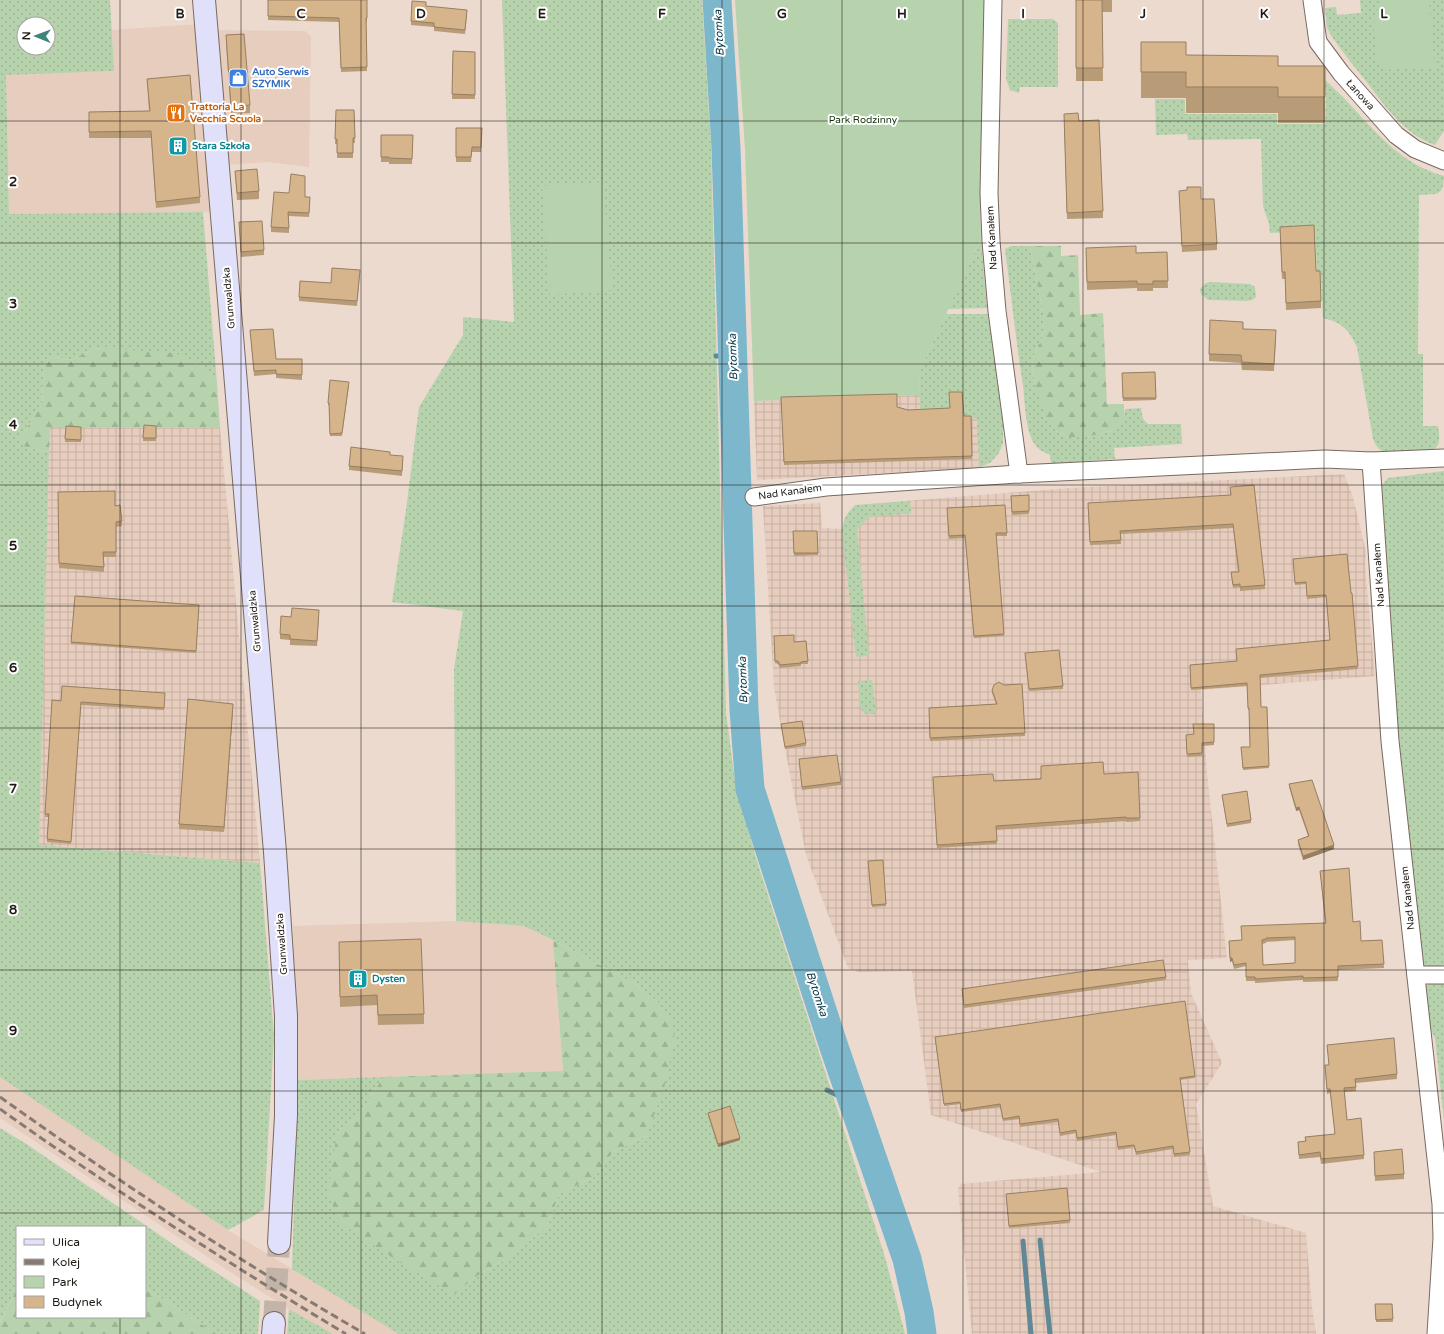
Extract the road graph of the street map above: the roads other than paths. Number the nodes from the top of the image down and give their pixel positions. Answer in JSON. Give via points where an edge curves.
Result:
{"nodes":[{"id":1,"x":204,"y":0,"type":"edge"},
{"id":2,"x":992,"y":0,"type":"edge"},
{"id":3,"x":1312,"y":0,"type":"edge"},
{"id":4,"x":1444,"y":161,"type":"edge"},
{"id":5,"x":1444,"y":458,"type":"edge"},
{"id":6,"x":1371,"y":461,"type":"junction"},
{"id":7,"x":1019,"y":474,"type":"junction"},
{"id":8,"x":754,"y":497,"type":"dead end"},
{"id":9,"x":1416,"y":975,"type":"junction"},
{"id":10,"x":1444,"y":975,"type":"edge"},
{"id":11,"x":1442,"y":1204,"type":"edge"},
{"id":12,"x":279,"y":1243,"type":"tunnel mouth"},
{"id":13,"x":1436,"y":1334,"type":"edge"}],
"edges":[{"from":1,"to":12,"type":"street","name":"Grunwaldzka","via":[[276,858],[286,1016],[286,1116]]},
{"from":2,"to":7,"type":"street","name":"Nad Kanałem","via":[[989,192],[991,241],[997,311]]},
{"from":3,"to":4,"type":"street","name":"Łanowa","via":[[1318,42],[1341,73],[1396,135],[1415,149]]},
{"from":5,"to":6,"type":"street","name":"Nad Kanałem"},
{"from":6,"to":7,"type":"street","name":"Nad Kanałem","via":[[1326,459]]},
{"from":6,"to":9,"type":"street","name":"Nad Kanałem","via":[[1390,741]]},
{"from":7,"to":8,"type":"street","name":"Nad Kanałem","via":[[826,487]]},
{"from":9,"to":10,"type":"street"},
{"from":9,"to":11,"type":"street","name":"Nad Kanałem"},
{"from":11,"to":13,"type":"street","name":"Nad Kanałem"}]}
